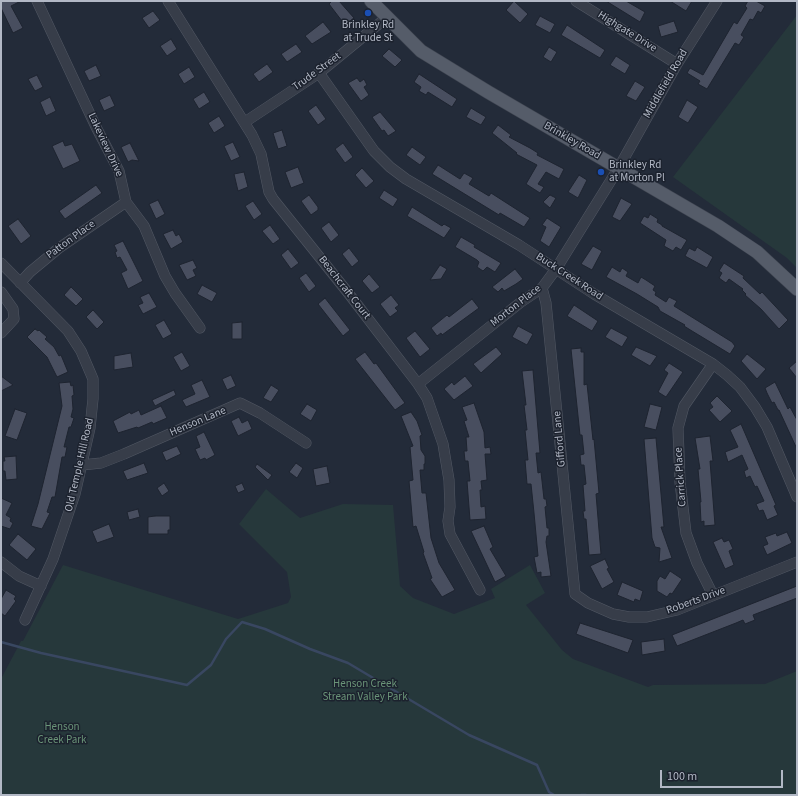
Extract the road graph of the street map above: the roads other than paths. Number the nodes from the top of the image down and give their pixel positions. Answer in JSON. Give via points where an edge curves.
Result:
{"nodes":[{"id":1,"x":37,"y":1,"type":"edge"},
{"id":2,"x":168,"y":1,"type":"edge"},
{"id":3,"x":371,"y":1,"type":"edge"},
{"id":4,"x":576,"y":1,"type":"edge"},
{"id":5,"x":717,"y":1,"type":"edge"},
{"id":6,"x":386,"y":18,"type":"junction"},
{"id":7,"x":677,"y":64,"type":"junction"},
{"id":8,"x":319,"y":73,"type":"junction"},
{"id":9,"x":245,"y":122,"type":"junction"},
{"id":10,"x":618,"y":168,"type":"junction"},
{"id":11,"x":126,"y":202,"type":"junction"},
{"id":12,"x":1,"y":263,"type":"edge"},
{"id":13,"x":556,"y":269,"type":"junction"},
{"id":14,"x":20,"y":283,"type":"junction"},
{"id":15,"x":542,"y":288,"type":"junction"},
{"id":16,"x":797,"y":289,"type":"edge"},
{"id":17,"x":1,"y":292,"type":"edge"},
{"id":18,"x":200,"y":328,"type":"dead end"},
{"id":19,"x":1,"y":333,"type":"edge"},
{"id":20,"x":713,"y":364,"type":"junction"},
{"id":21,"x":418,"y":384,"type":"junction"},
{"id":22,"x":306,"y":444,"type":"dead end"},
{"id":23,"x":82,"y":465,"type":"junction"},
{"id":24,"x":797,"y":497,"type":"edge"},
{"id":25,"x":1,"y":562,"type":"edge"},
{"id":26,"x":797,"y":562,"type":"edge"},
{"id":27,"x":41,"y":586,"type":"junction"},
{"id":28,"x":480,"y":590,"type":"dead end"},
{"id":29,"x":573,"y":591,"type":"joint"},
{"id":30,"x":713,"y":595,"type":"junction"},
{"id":31,"x":25,"y":620,"type":"dead end"}],
"edges":[{"from":1,"to":11,"type":"street","name":"Lakeview Drive","via":[[119,170]]},
{"from":2,"to":9,"type":"street","name":"Beachcraft Court"},
{"from":3,"to":6,"type":"main road","name":"Brinkley Road"},
{"from":4,"to":7,"type":"street","name":"Highgate Drive"},
{"from":5,"to":7,"type":"street","name":"Middlefield Road"},
{"from":6,"to":8,"type":"street","name":"Trude Street"},
{"from":6,"to":10,"type":"main road","name":"Brinkley Road","via":[[421,51]]},
{"from":7,"to":10,"type":"street","name":"Middlefield Road"},
{"from":8,"to":9,"type":"street","name":"Trude Street"},
{"from":8,"to":13,"type":"street","name":"Buck Creek Road","via":[[365,139],[390,167]]},
{"from":9,"to":21,"type":"street","name":"Beachcraft Court","via":[[261,154],[269,192],[273,199]]},
{"from":10,"to":13,"type":"street","name":"Morton Place"},
{"from":10,"to":16,"type":"main road","name":"Brinkley Road","via":[[740,240]]},
{"from":11,"to":14,"type":"street","name":"Patton Place","via":[[59,248]]},
{"from":11,"to":18,"type":"street","name":"Lakeview Drive","via":[[144,226],[172,287]]},
{"from":12,"to":14,"type":"street","name":"Old Temple Hill Road"},
{"from":13,"to":15,"type":"street","name":"Morton Place"},
{"from":13,"to":20,"type":"street","name":"Buck Creek Road"},
{"from":14,"to":23,"type":"street","name":"Old Temple Hill Road","via":[[68,331],[88,364],[93,379],[93,399]]},
{"from":15,"to":21,"type":"street","name":"Morton Place"},
{"from":15,"to":29,"type":"street","name":"Gifford Lane","via":[[546,302],[556,398]]},
{"from":17,"to":19,"type":"street","via":[[13,309],[14,319]]},
{"from":20,"to":24,"type":"street","name":"Buck Creek Road","via":[[740,387],[755,407],[767,427]]},
{"from":20,"to":30,"type":"street","name":"Carrick Place","via":[[684,406],[678,428],[685,528],[697,563]]},
{"from":21,"to":28,"type":"street","name":"Beachcraft Court","via":[[433,413],[443,444],[449,480],[450,534]]},
{"from":22,"to":23,"type":"street","name":"Henson Lane","via":[[260,413],[240,403],[124,454],[101,463]]},
{"from":23,"to":27,"type":"street","name":"Old Temple Hill Road","via":[[66,523]]},
{"from":25,"to":27,"type":"street","via":[[18,576]]},
{"from":26,"to":30,"type":"street","name":"Roberts Drive"},
{"from":27,"to":31,"type":"street","name":"Old Temple Hill Road"},
{"from":29,"to":30,"type":"street","name":"Roberts Drive","via":[[597,608],[629,617],[647,617],[677,610]]}]}
